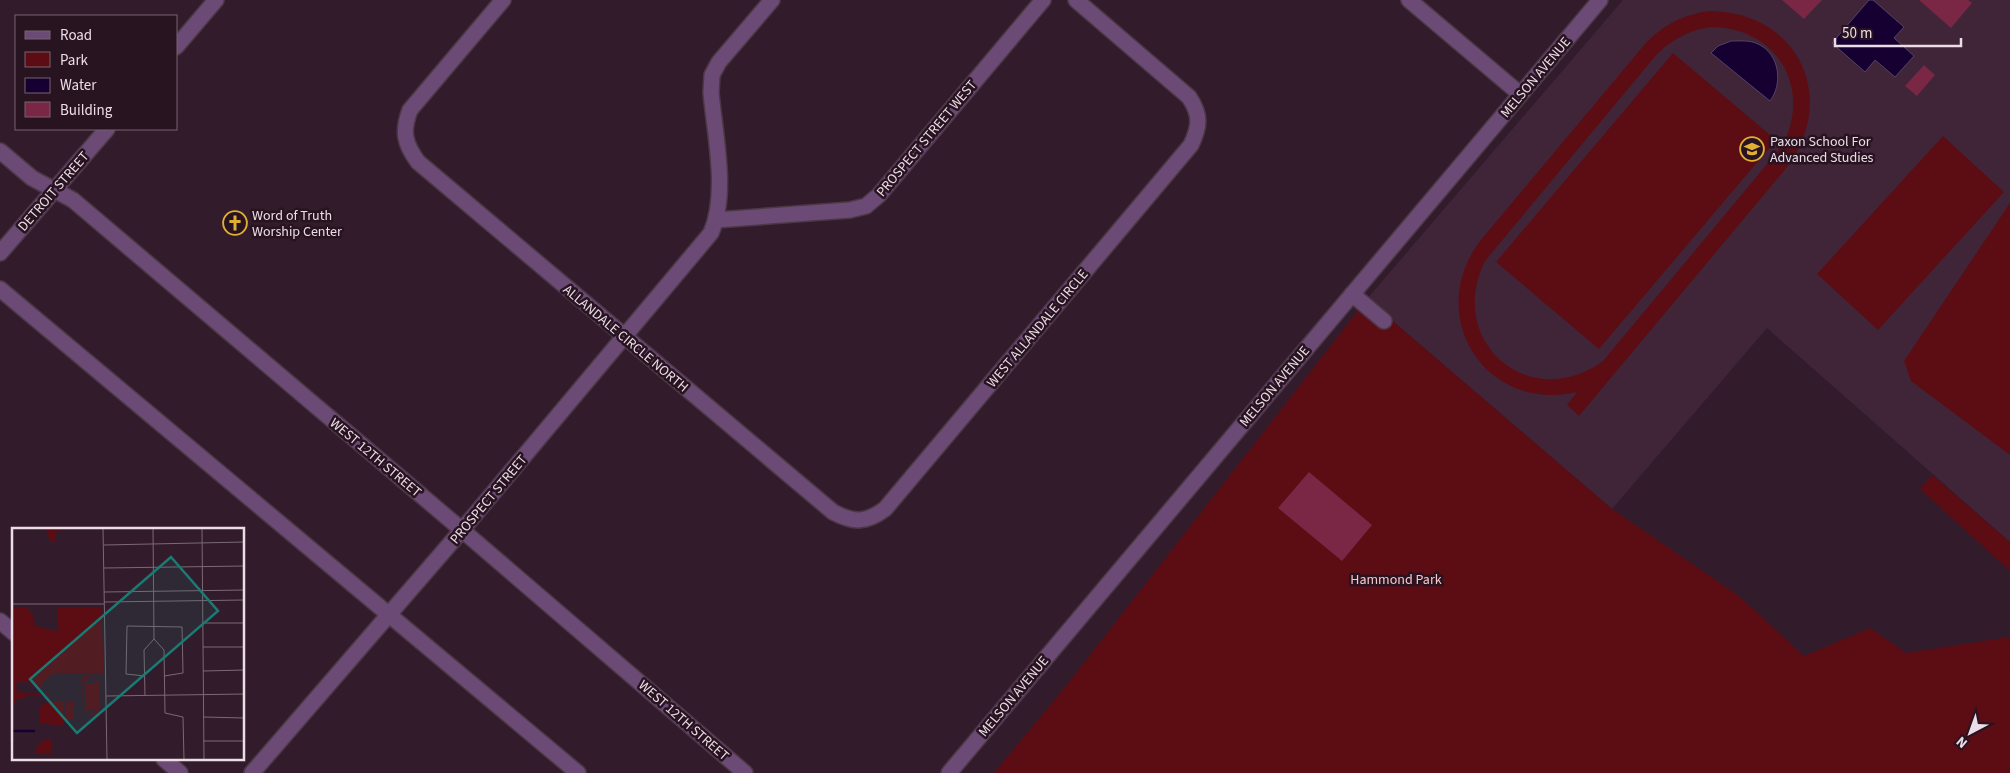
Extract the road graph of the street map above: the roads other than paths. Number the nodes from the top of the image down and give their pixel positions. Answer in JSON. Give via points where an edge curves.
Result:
{"nodes":[{"id":1,"x":503,"y":0,"type":"edge"},
{"id":2,"x":772,"y":0,"type":"edge"},
{"id":3,"x":1042,"y":0,"type":"edge"},
{"id":4,"x":1076,"y":0,"type":"edge"},
{"id":5,"x":1409,"y":0,"type":"edge"},
{"id":6,"x":1600,"y":0,"type":"edge"},
{"id":7,"x":214,"y":1,"type":"edge"},
{"id":8,"x":178,"y":45,"type":"edge"},
{"id":9,"x":1520,"y":94,"type":"junction"},
{"id":10,"x":106,"y":130,"type":"edge"},
{"id":11,"x":0,"y":151,"type":"edge"},
{"id":12,"x":55,"y":190,"type":"junction"},
{"id":13,"x":716,"y":220,"type":"junction"},
{"id":14,"x":0,"y":253,"type":"edge"},
{"id":15,"x":0,"y":289,"type":"edge"},
{"id":16,"x":1352,"y":294,"type":"junction"},
{"id":17,"x":1384,"y":321,"type":"dead end"},
{"id":18,"x":625,"y":336,"type":"junction"},
{"id":19,"x":861,"y":521,"type":"joint"},
{"id":20,"x":462,"y":530,"type":"junction"},
{"id":21,"x":390,"y":615,"type":"junction"},
{"id":22,"x":0,"y":621,"type":"edge"},
{"id":23,"x":12,"y":631,"type":"edge"},
{"id":24,"x":165,"y":760,"type":"edge"},
{"id":25,"x":180,"y":773,"type":"edge"},
{"id":26,"x":252,"y":773,"type":"edge"},
{"id":27,"x":578,"y":773,"type":"edge"},
{"id":28,"x":745,"y":773,"type":"edge"},
{"id":29,"x":948,"y":773,"type":"edge"}],
"edges":[{"from":1,"to":18,"type":"street","name":"ALLANDALE CIRCLE NORTH","via":[[410,110],[405,138],[418,162]]},
{"from":2,"to":13,"type":"street","via":[[712,75],[719,180]]},
{"from":3,"to":13,"type":"street","name":"PROSPECT STREET WEST","via":[[879,195],[866,206]]},
{"from":4,"to":19,"type":"street","name":"WEST ALLANDALE CIRCLE","via":[[1189,97],[1197,109],[1197,133],[1191,146],[885,509]]},
{"from":5,"to":9,"type":"street"},
{"from":6,"to":9,"type":"street","name":"MELSON AVENUE"},
{"from":7,"to":8,"type":"street"},
{"from":9,"to":16,"type":"street","name":"MELSON AVENUE"},
{"from":10,"to":12,"type":"street","name":"DETROIT STREET"},
{"from":11,"to":12,"type":"street","name":"WEST 12TH STREET","via":[[32,178]]},
{"from":12,"to":14,"type":"street","name":"DETROIT STREET"},
{"from":12,"to":20,"type":"street","name":"WEST 12TH STREET","via":[[73,200]]},
{"from":13,"to":18,"type":"street","name":"PROSPECT STREET","via":[[704,242]]},
{"from":15,"to":21,"type":"street"},
{"from":16,"to":17,"type":"street"},
{"from":16,"to":29,"type":"street","name":"MELSON AVENUE"},
{"from":18,"to":19,"type":"street","name":"ALLANDALE CIRCLE NORTH","via":[[833,512],[846,519]]},
{"from":18,"to":20,"type":"street","name":"PROSPECT STREET"},
{"from":20,"to":21,"type":"street","name":"PROSPECT STREET"},
{"from":20,"to":28,"type":"street","name":"WEST 12TH STREET"},
{"from":21,"to":26,"type":"street","name":"PROSPECT STREET"},
{"from":21,"to":27,"type":"street"},
{"from":22,"to":23,"type":"street"},
{"from":24,"to":25,"type":"street"}]}
